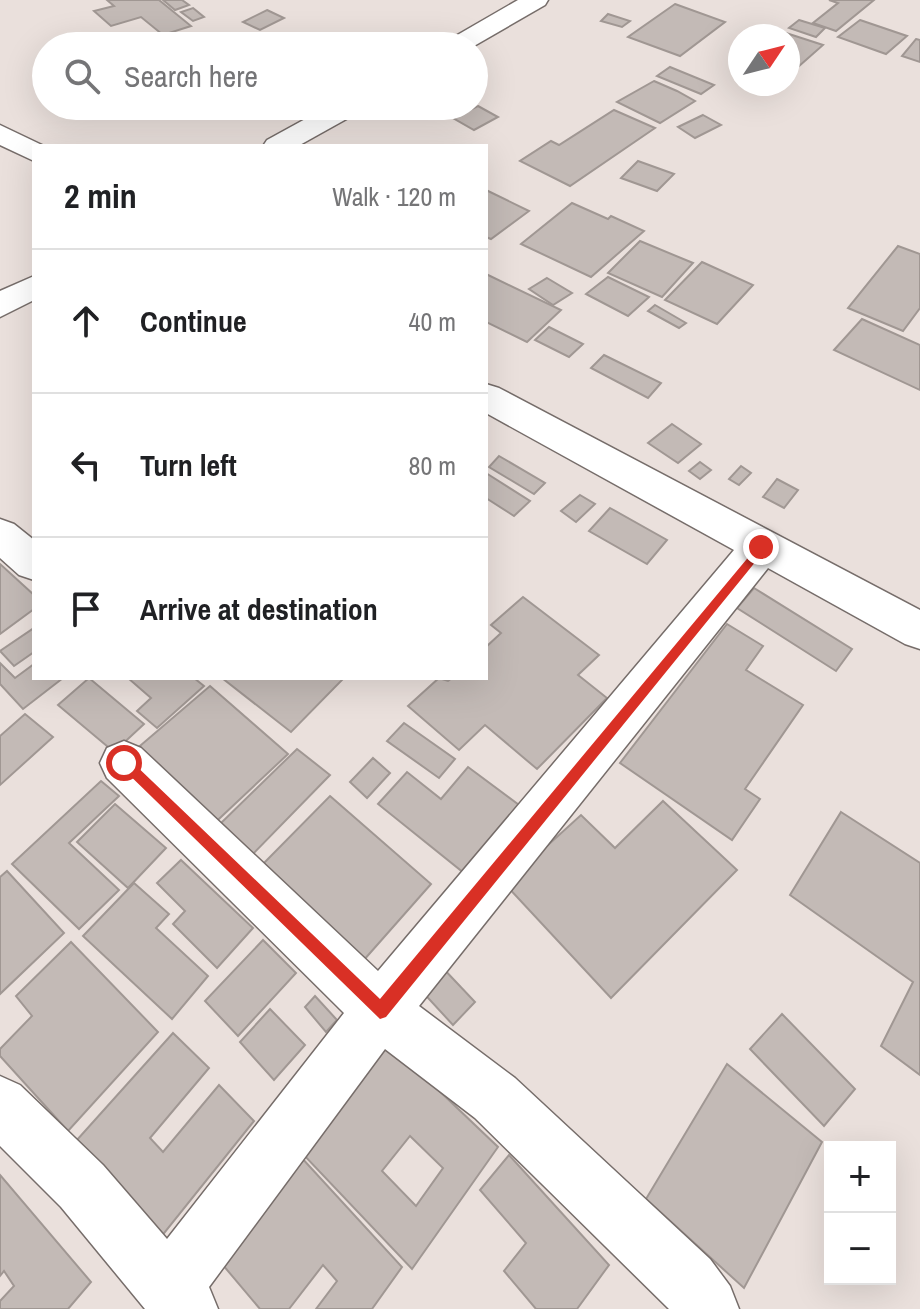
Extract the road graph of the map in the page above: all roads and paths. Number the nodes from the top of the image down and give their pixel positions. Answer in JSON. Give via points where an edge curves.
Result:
{"nodes":[{"id":1,"x":536,"y":0,"type":"edge"},
{"id":2,"x":480,"y":32,"type":"edge"},
{"id":3,"x":324,"y":120,"type":"edge"},
{"id":4,"x":0,"y":133,"type":"edge"},
{"id":5,"x":281,"y":144,"type":"edge"},
{"id":6,"x":32,"y":151,"type":"edge"},
{"id":7,"x":32,"y":287,"type":"edge"},
{"id":8,"x":0,"y":306,"type":"edge"},
{"id":9,"x":488,"y":398,"type":"edge"},
{"id":10,"x":0,"y":535,"type":"edge"},
{"id":11,"x":761,"y":547,"type":"junction"},
{"id":12,"x":32,"y":561,"type":"edge"},
{"id":13,"x":920,"y":631,"type":"edge"},
{"id":14,"x":124,"y":763,"type":"dead end"},
{"id":15,"x":380,"y":1011,"type":"junction"},
{"id":16,"x":0,"y":1105,"type":"edge"},
{"id":17,"x":177,"y":1299,"type":"edge"},
{"id":18,"x":707,"y":1309,"type":"edge"}],
"edges":[{"from":1,"to":2,"type":"street"},
{"from":3,"to":5,"type":"street"},
{"from":4,"to":6,"type":"street"},
{"from":7,"to":8,"type":"street"},
{"from":9,"to":11,"type":"street"},
{"from":10,"to":12,"type":"street"},
{"from":11,"to":13,"type":"street"},
{"from":11,"to":15,"type":"street"},
{"from":14,"to":15,"type":"street"},
{"from":15,"to":17,"type":"street"},
{"from":15,"to":18,"type":"street","via":[[495,1098],[688,1281]]},
{"from":16,"to":17,"type":"street","via":[[82,1186]]}]}
